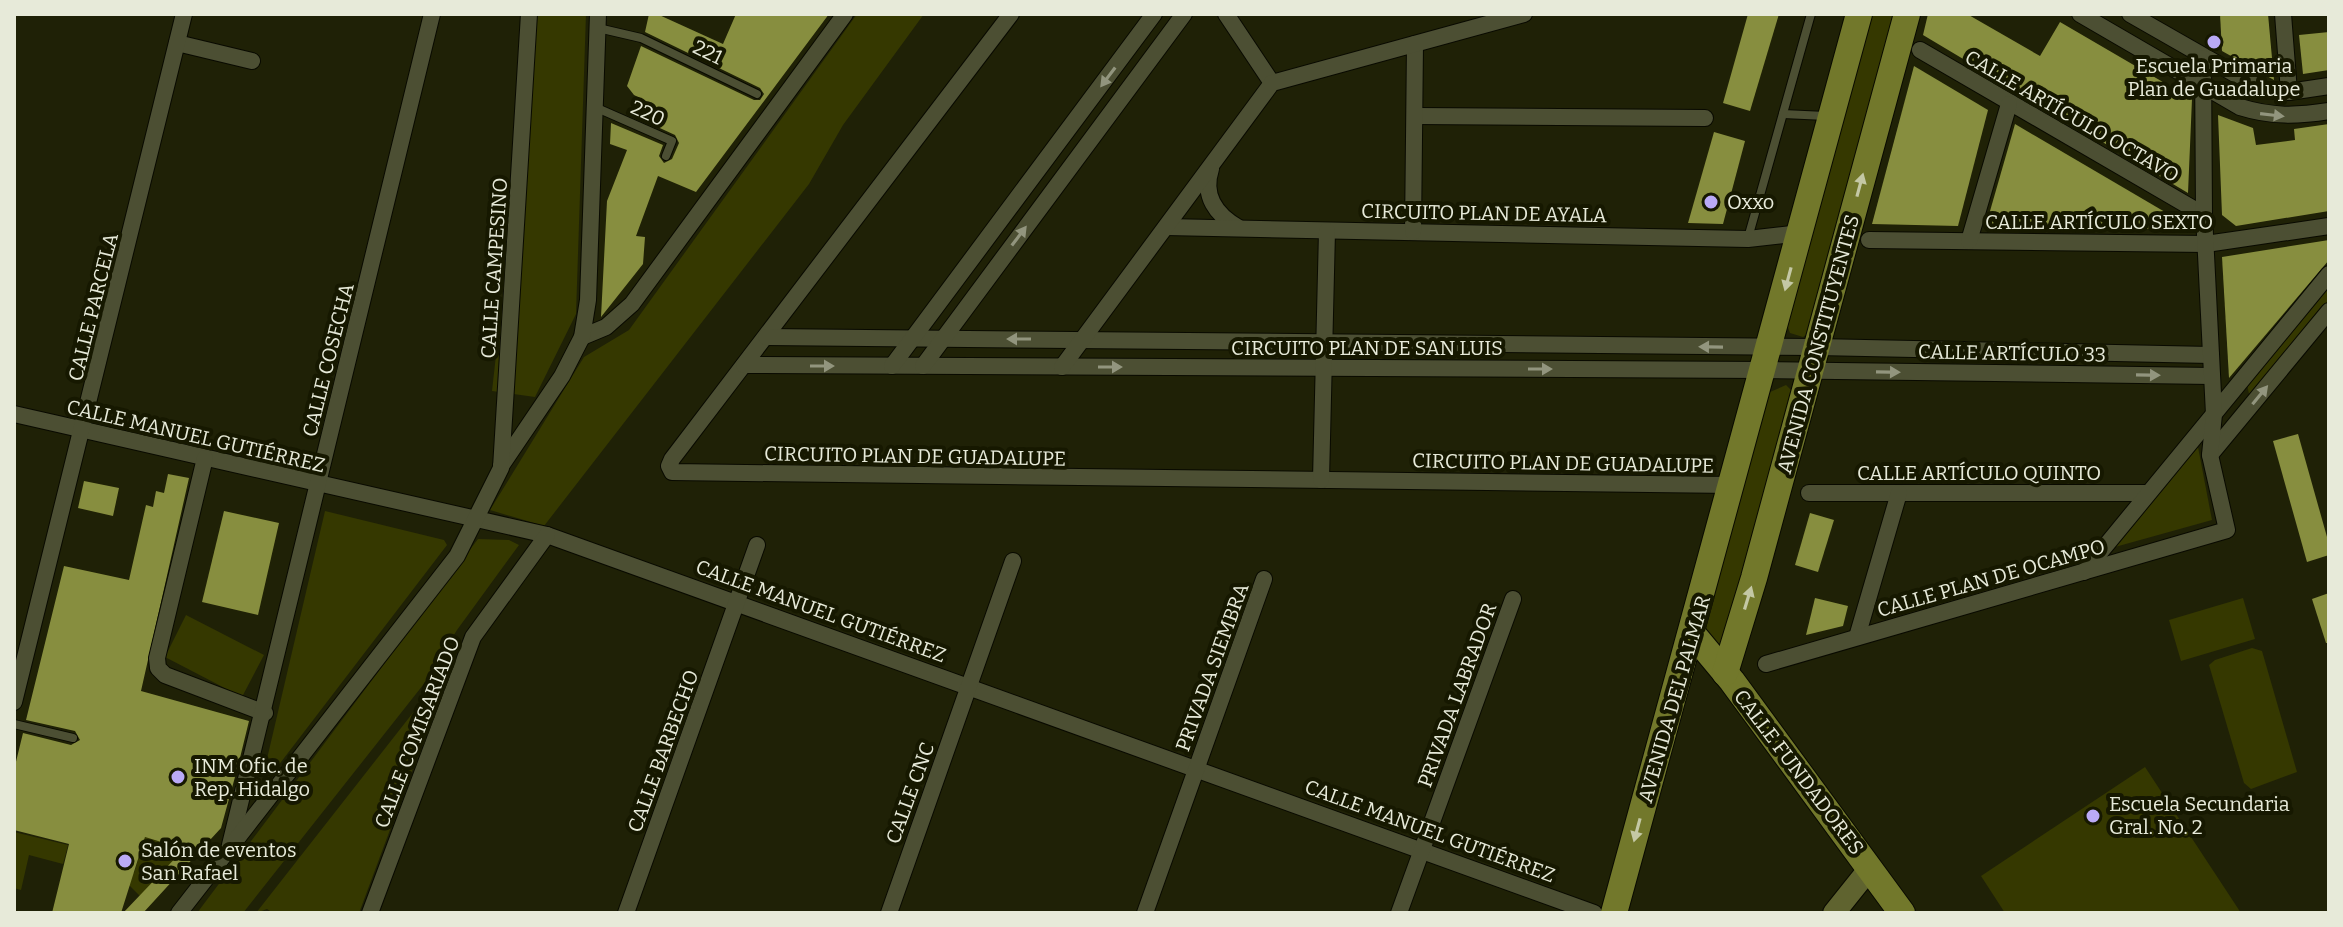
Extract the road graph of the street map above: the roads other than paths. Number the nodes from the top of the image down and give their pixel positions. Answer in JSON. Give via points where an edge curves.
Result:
{"nodes":[{"id":1,"x":184,"y":14,"type":"edge"},
{"id":2,"x":432,"y":14,"type":"edge"},
{"id":3,"x":529,"y":14,"type":"edge"},
{"id":4,"x":845,"y":14,"type":"edge"},
{"id":5,"x":1011,"y":14,"type":"edge"},
{"id":6,"x":1154,"y":14,"type":"edge"},
{"id":7,"x":1184,"y":14,"type":"edge"},
{"id":8,"x":1226,"y":14,"type":"edge"},
{"id":9,"x":1811,"y":14,"type":"edge"},
{"id":10,"x":1859,"y":14,"type":"edge"},
{"id":11,"x":1907,"y":14,"type":"edge"},
{"id":12,"x":2080,"y":14,"type":"edge"},
{"id":13,"x":2130,"y":14,"type":"edge"},
{"id":14,"x":2283,"y":14,"type":"edge"},
{"id":15,"x":1514,"y":15,"type":"edge"},
{"id":16,"x":598,"y":21,"type":"edge"},
{"id":17,"x":177,"y":43,"type":"junction"},
{"id":18,"x":1415,"y":44,"type":"junction"},
{"id":19,"x":1920,"y":50,"type":"dead end"},
{"id":20,"x":2203,"y":58,"type":"junction"},
{"id":21,"x":252,"y":61,"type":"dead end"},
{"id":22,"x":1272,"y":83,"type":"junction"},
{"id":23,"x":2204,"y":86,"type":"junction"},
{"id":24,"x":2329,"y":86,"type":"edge"},
{"id":25,"x":2289,"y":92,"type":"junction"},
{"id":26,"x":757,"y":94,"type":"dead end"},
{"id":27,"x":2009,"y":104,"type":"junction"},
{"id":28,"x":597,"y":108,"type":"junction"},
{"id":29,"x":2329,"y":111,"type":"edge"},
{"id":30,"x":1783,"y":114,"type":"junction"},
{"id":31,"x":1416,"y":116,"type":"junction"},
{"id":32,"x":1832,"y":116,"type":"junction"},
{"id":33,"x":1705,"y":118,"type":"dead end"},
{"id":34,"x":666,"y":156,"type":"dead end"},
{"id":35,"x":1212,"y":164,"type":"junction"},
{"id":36,"x":2204,"y":215,"type":"junction"},
{"id":37,"x":2329,"y":226,"type":"edge"},
{"id":38,"x":1166,"y":227,"type":"junction"},
{"id":39,"x":1240,"y":229,"type":"junction"},
{"id":40,"x":1327,"y":231,"type":"junction"},
{"id":41,"x":1413,"y":232,"type":"junction"},
{"id":42,"x":1801,"y":233,"type":"junction"},
{"id":43,"x":1748,"y":239,"type":"junction"},
{"id":44,"x":1869,"y":240,"type":"dead end"},
{"id":45,"x":1969,"y":241,"type":"junction"},
{"id":46,"x":2206,"y":244,"type":"junction"},
{"id":47,"x":2329,"y":274,"type":"edge"},
{"id":48,"x":2329,"y":311,"type":"edge"},
{"id":49,"x":582,"y":337,"type":"junction"},
{"id":50,"x":766,"y":337,"type":"junction"},
{"id":51,"x":914,"y":338,"type":"junction"},
{"id":52,"x":943,"y":339,"type":"junction"},
{"id":53,"x":1082,"y":339,"type":"junction"},
{"id":54,"x":1324,"y":343,"type":"junction"},
{"id":55,"x":2211,"y":355,"type":"junction"},
{"id":56,"x":1767,"y":358,"type":"junction"},
{"id":57,"x":1814,"y":359,"type":"junction"},
{"id":58,"x":744,"y":365,"type":"junction"},
{"id":59,"x":892,"y":366,"type":"junction"},
{"id":60,"x":923,"y":366,"type":"junction"},
{"id":61,"x":1062,"y":367,"type":"junction"},
{"id":62,"x":1324,"y":368,"type":"junction"},
{"id":63,"x":2212,"y":376,"type":"junction"},
{"id":64,"x":14,"y":414,"type":"edge"},
{"id":65,"x":2214,"y":414,"type":"junction"},
{"id":66,"x":84,"y":430,"type":"junction"},
{"id":67,"x":2210,"y":455,"type":"junction"},
{"id":68,"x":205,"y":458,"type":"junction"},
{"id":69,"x":501,"y":468,"type":"junction"},
{"id":70,"x":1321,"y":480,"type":"junction"},
{"id":71,"x":318,"y":485,"type":"junction"},
{"id":72,"x":1733,"y":485,"type":"junction"},
{"id":73,"x":1809,"y":493,"type":"dead end"},
{"id":74,"x":1899,"y":493,"type":"junction"},
{"id":75,"x":2148,"y":493,"type":"junction"},
{"id":76,"x":475,"y":519,"type":"junction"},
{"id":77,"x":547,"y":535,"type":"junction"},
{"id":78,"x":757,"y":545,"type":"dead end"},
{"id":79,"x":1013,"y":561,"type":"dead end"},
{"id":80,"x":2084,"y":572,"type":"junction"},
{"id":81,"x":1264,"y":579,"type":"dead end"},
{"id":82,"x":1513,"y":599,"type":"dead end"},
{"id":83,"x":737,"y":603,"type":"junction"},
{"id":84,"x":1692,"y":633,"type":"junction"},
{"id":85,"x":1857,"y":637,"type":"junction"},
{"id":86,"x":1766,"y":664,"type":"dead end"},
{"id":87,"x":1725,"y":673,"type":"junction"},
{"id":88,"x":969,"y":686,"type":"junction"},
{"id":89,"x":14,"y":702,"type":"edge"},
{"id":90,"x":265,"y":713,"type":"junction"},
{"id":91,"x":14,"y":724,"type":"edge"},
{"id":92,"x":73,"y":738,"type":"dead end"},
{"id":93,"x":1197,"y":768,"type":"junction"},
{"id":94,"x":1422,"y":849,"type":"junction"},
{"id":95,"x":228,"y":855,"type":"junction"},
{"id":96,"x":1870,"y":868,"type":"junction"},
{"id":97,"x":179,"y":913,"type":"edge"},
{"id":98,"x":370,"y":913,"type":"edge"},
{"id":99,"x":626,"y":913,"type":"edge"},
{"id":100,"x":889,"y":913,"type":"edge"},
{"id":101,"x":1145,"y":913,"type":"edge"},
{"id":102,"x":1399,"y":913,"type":"edge"},
{"id":103,"x":1594,"y":913,"type":"edge"},
{"id":104,"x":1614,"y":913,"type":"edge"},
{"id":105,"x":1834,"y":913,"type":"edge"},
{"id":106,"x":1902,"y":913,"type":"edge"}],
"edges":[{"from":1,"to":17,"type":"street","name":"CALLE PARCELA"},
{"from":2,"to":71,"type":"street","name":"CALLE COSECHA"},
{"from":3,"to":69,"type":"street","name":"CALLE CAMPESINO"},
{"from":4,"to":49,"type":"street","via":[[632,304],[606,327]]},
{"from":5,"to":50,"type":"street","name":"CIRCUITO PLAN DE GUADALUPE"},
{"from":6,"to":51,"type":"street","one_way":true},
{"from":52,"to":7,"type":"street","one_way":true},
{"from":8,"to":22,"type":"street"},
{"from":9,"to":30,"type":"lane"},
{"from":10,"to":32,"type":"main road"},
{"from":57,"to":11,"type":"main road","name":"AVENIDA CONSTITUYENTES","one_way":true},
{"from":12,"to":23,"type":"street"},
{"from":13,"to":20,"type":"street"},
{"from":14,"to":25,"type":"street"},
{"from":15,"to":18,"type":"street"},
{"from":16,"to":26,"type":"lane","name":"221"},
{"from":16,"to":28,"type":"street"},
{"from":17,"to":21,"type":"street"},
{"from":17,"to":66,"type":"street","name":"CALLE PARCELA"},
{"from":18,"to":22,"type":"street"},
{"from":18,"to":31,"type":"street"},
{"from":19,"to":27,"type":"street","name":"CALLE ARTÍCULO OCTAVO"},
{"from":20,"to":23,"type":"street"},
{"from":20,"to":25,"type":"street","via":[[2263,90]]},
{"from":22,"to":35,"type":"street"},
{"from":23,"to":29,"type":"street","one_way":true,"via":[[2265,115]]},
{"from":23,"to":36,"type":"street"},
{"from":24,"to":25,"type":"street"},
{"from":27,"to":36,"type":"street","name":"CALLE ARTÍCULO OCTAVO"},
{"from":27,"to":45,"type":"street"},
{"from":28,"to":34,"type":"lane","name":"220","via":[[672,141]]},
{"from":28,"to":49,"type":"street"},
{"from":30,"to":32,"type":"lane"},
{"from":30,"to":43,"type":"lane"},
{"from":31,"to":33,"type":"street"},
{"from":31,"to":41,"type":"street"},
{"from":32,"to":42,"type":"main road"},
{"from":35,"to":38,"type":"street"},
{"from":35,"to":39,"type":"street","via":[[1207,180],[1211,203]]},
{"from":36,"to":46,"type":"street"},
{"from":37,"to":46,"type":"street","name":"CALLE ARTÍCULO SEXTO"},
{"from":38,"to":39,"type":"street","name":"CIRCUITO PLAN DE AYALA"},
{"from":38,"to":53,"type":"street"},
{"from":39,"to":40,"type":"street","name":"CIRCUITO PLAN DE AYALA"},
{"from":40,"to":41,"type":"street","name":"CIRCUITO PLAN DE AYALA"},
{"from":40,"to":54,"type":"street"},
{"from":41,"to":43,"type":"street","name":"CIRCUITO PLAN DE AYALA"},
{"from":42,"to":43,"type":"street","name":"CIRCUITO PLAN DE AYALA"},
{"from":42,"to":56,"type":"main road","one_way":true},
{"from":44,"to":45,"type":"street","name":"CALLE ARTÍCULO SEXTO"},
{"from":45,"to":46,"type":"street","name":"CALLE ARTÍCULO SEXTO"},
{"from":46,"to":55,"type":"street"},
{"from":47,"to":65,"type":"street"},
{"from":67,"to":48,"type":"street","one_way":true},
{"from":49,"to":69,"type":"street"},
{"from":50,"to":51,"type":"street","name":"CIRCUITO PLAN DE SAN LUIS"},
{"from":50,"to":58,"type":"street","name":"CIRCUITO PLAN DE GUADALUPE"},
{"from":51,"to":52,"type":"street","name":"CIRCUITO PLAN DE SAN LUIS"},
{"from":51,"to":59,"type":"street"},
{"from":53,"to":52,"type":"street","name":"CIRCUITO PLAN DE SAN LUIS","one_way":true},
{"from":52,"to":60,"type":"street"},
{"from":53,"to":54,"type":"street","name":"CIRCUITO PLAN DE SAN LUIS"},
{"from":53,"to":61,"type":"street"},
{"from":56,"to":54,"type":"street","name":"CIRCUITO PLAN DE SAN LUIS","one_way":true},
{"from":54,"to":62,"type":"street"},
{"from":55,"to":57,"type":"street","name":"CALLE ARTÍCULO 33"},
{"from":55,"to":63,"type":"street"},
{"from":56,"to":57,"type":"street","name":"CIRCUITO PLAN DE SAN LUIS"},
{"from":56,"to":57,"type":"street","name":"CIRCUITO PLAN DE SAN LUIS"},
{"from":62,"to":56,"type":"street","name":"CIRCUITO PLAN DE SAN LUIS","one_way":true},
{"from":56,"to":72,"type":"main road"},
{"from":57,"to":63,"type":"street","name":"CALLE ARTÍCULO 33","one_way":true},
{"from":87,"to":57,"type":"main road","name":"AVENIDA CONSTITUYENTES","one_way":true},
{"from":58,"to":59,"type":"street","name":"CIRCUITO PLAN DE SAN LUIS","one_way":true},
{"from":58,"to":70,"type":"street","name":"CIRCUITO PLAN DE GUADALUPE","via":[[672,459],[672,472]]},
{"from":59,"to":60,"type":"street","name":"CIRCUITO PLAN DE SAN LUIS"},
{"from":60,"to":61,"type":"street","name":"CIRCUITO PLAN DE SAN LUIS"},
{"from":61,"to":62,"type":"street","name":"CIRCUITO PLAN DE SAN LUIS","one_way":true},
{"from":62,"to":70,"type":"street"},
{"from":63,"to":65,"type":"street"},
{"from":64,"to":66,"type":"street","name":"CALLE MANUEL GUTIÉRREZ"},
{"from":65,"to":67,"type":"street"},
{"from":65,"to":75,"type":"street"},
{"from":66,"to":68,"type":"street","name":"CALLE MANUEL GUTIÉRREZ"},
{"from":66,"to":89,"type":"street","name":"CALLE PARCELA"},
{"from":67,"to":80,"type":"street","name":"CALLE PLAN DE OCAMPO","via":[[2227,530]]},
{"from":68,"to":71,"type":"street","name":"CALLE MANUEL GUTIÉRREZ"},
{"from":68,"to":90,"type":"street","via":[[158,668]]},
{"from":69,"to":76,"type":"street","name":"CALLE CAMPESINO"},
{"from":70,"to":72,"type":"street","name":"CIRCUITO PLAN DE GUADALUPE"},
{"from":71,"to":76,"type":"street","name":"CALLE MANUEL GUTIÉRREZ"},
{"from":71,"to":90,"type":"street","name":"CALLE COSECHA"},
{"from":72,"to":84,"type":"main road","name":"AVENIDA DEL PALMAR"},
{"from":73,"to":74,"type":"street","name":"CALLE ARTÍCULO QUINTO"},
{"from":74,"to":75,"type":"street","name":"CALLE ARTÍCULO QUINTO"},
{"from":74,"to":85,"type":"street"},
{"from":75,"to":80,"type":"street"},
{"from":76,"to":77,"type":"street","name":"CALLE MANUEL GUTIÉRREZ"},
{"from":76,"to":95,"type":"street","name":"CALLE CAMPESINO","via":[[457,556]]},
{"from":77,"to":83,"type":"street","name":"CALLE MANUEL GUTIÉRREZ"},
{"from":77,"to":98,"type":"street","name":"CALLE COMISARIADO","via":[[473,637]]},
{"from":78,"to":83,"type":"street","name":"CALLE BARBECHO"},
{"from":79,"to":88,"type":"street","name":"CALLE CNC"},
{"from":80,"to":85,"type":"street","name":"CALLE PLAN DE OCAMPO"},
{"from":81,"to":93,"type":"street","name":"PRIVADA SIEMBRA"},
{"from":82,"to":94,"type":"street","name":"PRIVADA LABRADOR"},
{"from":83,"to":88,"type":"street","name":"CALLE MANUEL GUTIÉRREZ"},
{"from":83,"to":99,"type":"street","name":"CALLE BARBECHO"},
{"from":84,"to":87,"type":"main road","name":"CALLE FUNDADORES"},
{"from":84,"to":104,"type":"main road","name":"AVENIDA DEL PALMAR","one_way":true},
{"from":85,"to":86,"type":"street","name":"CALLE PLAN DE OCAMPO"},
{"from":87,"to":96,"type":"main road","name":"CALLE FUNDADORES"},
{"from":88,"to":93,"type":"street","name":"CALLE MANUEL GUTIÉRREZ"},
{"from":88,"to":100,"type":"street","name":"CALLE CNC"},
{"from":90,"to":95,"type":"street","name":"CALLE COSECHA"},
{"from":91,"to":92,"type":"lane"},
{"from":93,"to":94,"type":"street","name":"CALLE MANUEL GUTIÉRREZ"},
{"from":93,"to":101,"type":"street","name":"PRIVADA SIEMBRA"},
{"from":94,"to":102,"type":"street","name":"PRIVADA LABRADOR"},
{"from":94,"to":103,"type":"street","name":"CALLE MANUEL GUTIÉRREZ"},
{"from":95,"to":97,"type":"street","name":"CALLE CAMPESINO"},
{"from":96,"to":105,"type":"street"},
{"from":96,"to":106,"type":"main road","name":"CALLE FUNDADORES"}]}
